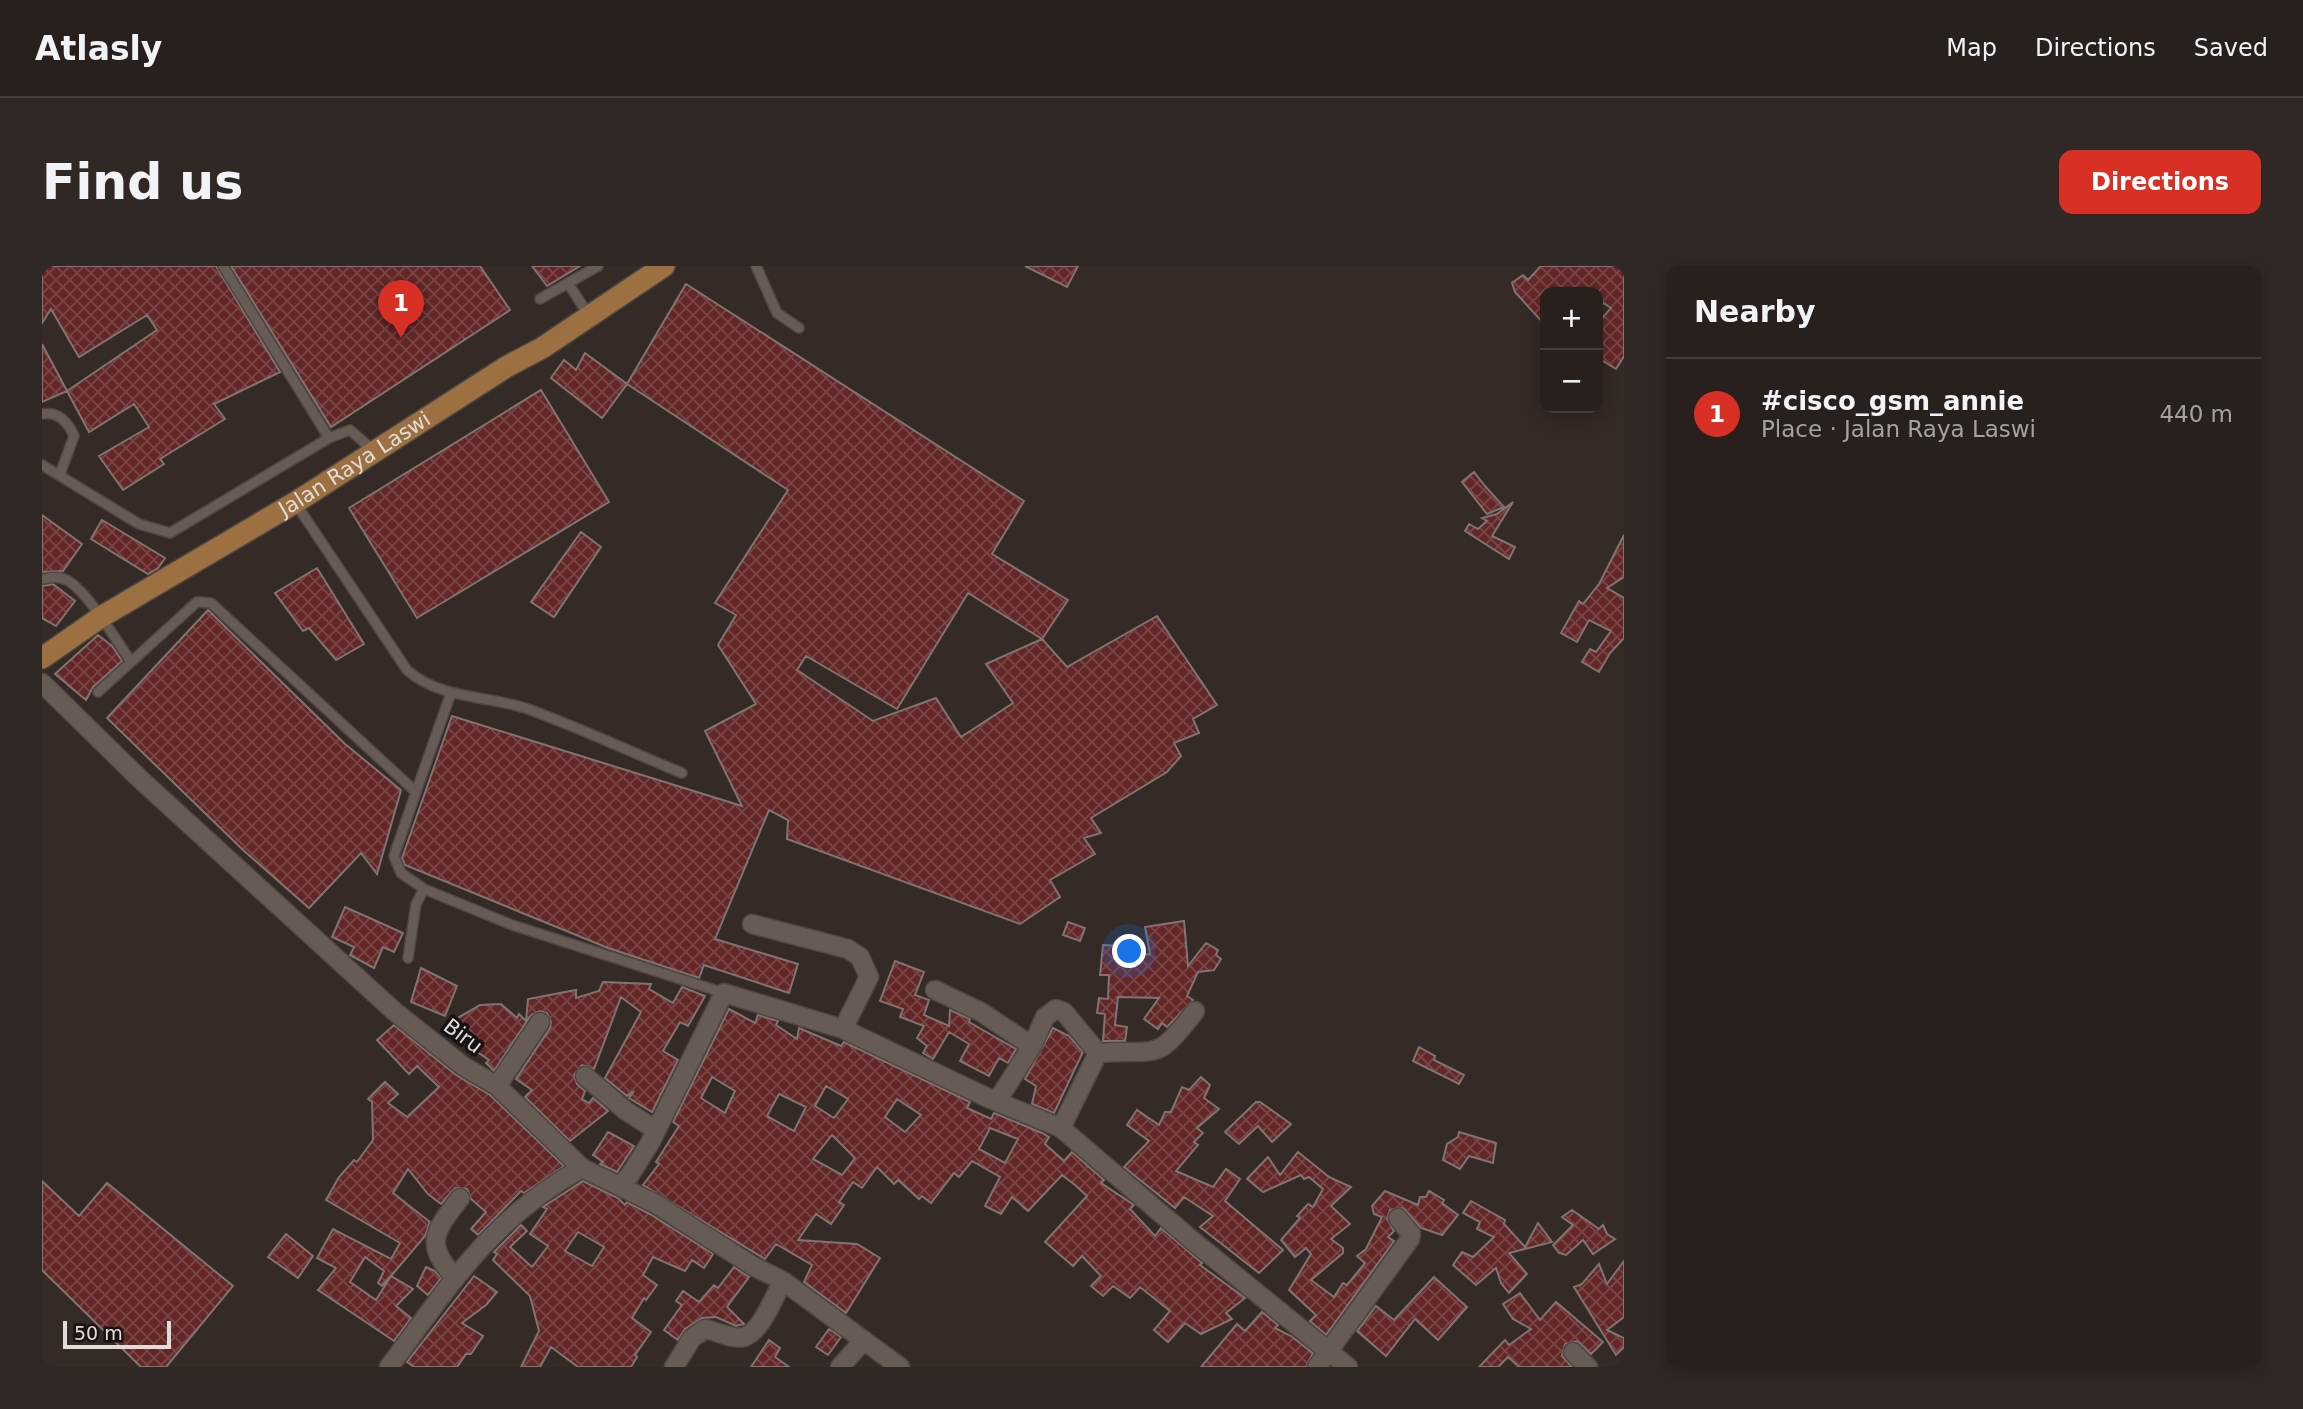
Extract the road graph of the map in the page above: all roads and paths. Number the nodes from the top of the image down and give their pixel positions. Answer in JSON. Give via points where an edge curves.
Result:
{"nodes":[{"id":1,"x":223,"y":266,"type":"edge"},
{"id":2,"x":598,"y":266,"type":"edge"},
{"id":3,"x":664,"y":266,"type":"edge"},
{"id":4,"x":756,"y":266,"type":"edge"},
{"id":5,"x":568,"y":283,"type":"junction"},
{"id":6,"x":540,"y":299,"type":"dead end"},
{"id":7,"x":589,"y":316,"type":"junction"},
{"id":8,"x":799,"y":328,"type":"dead end"},
{"id":9,"x":42,"y":414,"type":"edge"},
{"id":10,"x":329,"y":438,"type":"junction"},
{"id":11,"x":374,"y":452,"type":"junction"},
{"id":12,"x":42,"y":465,"type":"edge"},
{"id":13,"x":60,"y":474,"type":"junction"},
{"id":14,"x":296,"y":502,"type":"junction"},
{"id":15,"x":42,"y":579,"type":"edge"},
{"id":16,"x":101,"y":617,"type":"junction"},
{"id":17,"x":42,"y":658,"type":"edge"},
{"id":18,"x":131,"y":662,"type":"junction"},
{"id":19,"x":42,"y":683,"type":"edge"},
{"id":20,"x":98,"y":692,"type":"dead end"},
{"id":21,"x":452,"y":693,"type":"junction"},
{"id":22,"x":682,"y":773,"type":"dead end"},
{"id":23,"x":416,"y":792,"type":"junction"},
{"id":24,"x":424,"y":889,"type":"junction"},
{"id":25,"x":752,"y":924,"type":"dead end"},
{"id":26,"x":408,"y":958,"type":"dead end"},
{"id":27,"x":935,"y":990,"type":"dead end"},
{"id":28,"x":724,"y":993,"type":"junction"},
{"id":29,"x":1195,"y":1011,"type":"dead end"},
{"id":30,"x":540,"y":1022,"type":"dead end"},
{"id":31,"x":843,"y":1029,"type":"junction"},
{"id":32,"x":1032,"y":1046,"type":"junction"},
{"id":33,"x":1098,"y":1053,"type":"junction"},
{"id":34,"x":585,"y":1076,"type":"dead end"},
{"id":35,"x":497,"y":1086,"type":"junction"},
{"id":36,"x":998,"y":1101,"type":"junction"},
{"id":37,"x":1061,"y":1128,"type":"junction"},
{"id":38,"x":656,"y":1130,"type":"junction"},
{"id":39,"x":582,"y":1168,"type":"junction"},
{"id":40,"x":618,"y":1186,"type":"junction"},
{"id":41,"x":460,"y":1198,"type":"dead end"},
{"id":42,"x":1398,"y":1218,"type":"dead end"},
{"id":43,"x":455,"y":1278,"type":"junction"},
{"id":44,"x":783,"y":1281,"type":"junction"},
{"id":45,"x":864,"y":1340,"type":"junction"},
{"id":46,"x":1329,"y":1351,"type":"junction"},
{"id":47,"x":1573,"y":1352,"type":"dead end"},
{"id":48,"x":389,"y":1367,"type":"edge"},
{"id":49,"x":674,"y":1367,"type":"edge"},
{"id":50,"x":840,"y":1367,"type":"edge"},
{"id":51,"x":900,"y":1367,"type":"edge"},
{"id":52,"x":1317,"y":1367,"type":"edge"},
{"id":53,"x":1348,"y":1367,"type":"edge"},
{"id":54,"x":1588,"y":1367,"type":"edge"}],
"edges":[{"from":1,"to":10,"type":"lane"},
{"from":2,"to":5,"type":"lane"},
{"from":3,"to":7,"type":"main road","name":"Jalan Raya Laswi"},
{"from":4,"to":8,"type":"lane","via":[[777,313]]},
{"from":5,"to":6,"type":"lane"},
{"from":5,"to":7,"type":"lane"},
{"from":7,"to":11,"type":"main road","name":"Jalan Raya Laswi"},
{"from":9,"to":13,"type":"lane","via":[[64,419],[74,436]]},
{"from":10,"to":11,"type":"lane","via":[[350,430]]},
{"from":10,"to":13,"type":"lane","via":[[170,533],[139,524]]},
{"from":11,"to":14,"type":"main road","name":"Jalan Raya Laswi"},
{"from":12,"to":13,"type":"lane"},
{"from":14,"to":16,"type":"main road","name":"Jalan Raya Laswi"},
{"from":14,"to":21,"type":"lane","via":[[407,670],[428,685]]},
{"from":15,"to":16,"type":"lane","via":[[62,578],[72,583]]},
{"from":16,"to":17,"type":"main road","name":"Jalan Raya Laswi"},
{"from":16,"to":18,"type":"lane"},
{"from":18,"to":20,"type":"lane"},
{"from":18,"to":23,"type":"lane","via":[[197,602],[211,603]]},
{"from":19,"to":35,"type":"street","name":"Biru","via":[[394,1011],[463,1066]]},
{"from":21,"to":22,"type":"lane","via":[[529,710]]},
{"from":21,"to":23,"type":"lane"},
{"from":23,"to":24,"type":"lane","via":[[394,856],[401,873]]},
{"from":24,"to":26,"type":"lane","via":[[416,904]]},
{"from":24,"to":28,"type":"lane","via":[[512,925]]},
{"from":25,"to":31,"type":"street","via":[[848,949],[859,957],[869,977]]},
{"from":27,"to":32,"type":"street","via":[[981,1012]]},
{"from":28,"to":31,"type":"street"},
{"from":28,"to":38,"type":"street"},
{"from":29,"to":33,"type":"street","via":[[1158,1050]]},
{"from":30,"to":35,"type":"street"},
{"from":31,"to":36,"type":"street"},
{"from":32,"to":33,"type":"street","via":[[1045,1017],[1055,1009],[1064,1012]]},
{"from":32,"to":36,"type":"street"},
{"from":33,"to":37,"type":"street"},
{"from":34,"to":38,"type":"street"},
{"from":35,"to":39,"type":"street","name":"Biru"},
{"from":36,"to":37,"type":"street"},
{"from":37,"to":46,"type":"street"},
{"from":38,"to":40,"type":"street","via":[[630,1175]]},
{"from":39,"to":40,"type":"street","name":"Biru"},
{"from":39,"to":43,"type":"street","via":[[550,1185],[513,1214]]},
{"from":40,"to":44,"type":"street","name":"Biru"},
{"from":41,"to":43,"type":"street","via":[[435,1240],[436,1255]]},
{"from":42,"to":46,"type":"street","via":[[1410,1239]]},
{"from":43,"to":48,"type":"street"},
{"from":44,"to":45,"type":"street","name":"Biru"},
{"from":44,"to":49,"type":"street","via":[[749,1333],[736,1337],[705,1329],[692,1338]]},
{"from":45,"to":50,"type":"street"},
{"from":45,"to":51,"type":"street","name":"Biru"},
{"from":46,"to":52,"type":"street"},
{"from":46,"to":53,"type":"street"},
{"from":47,"to":54,"type":"street"}]}
